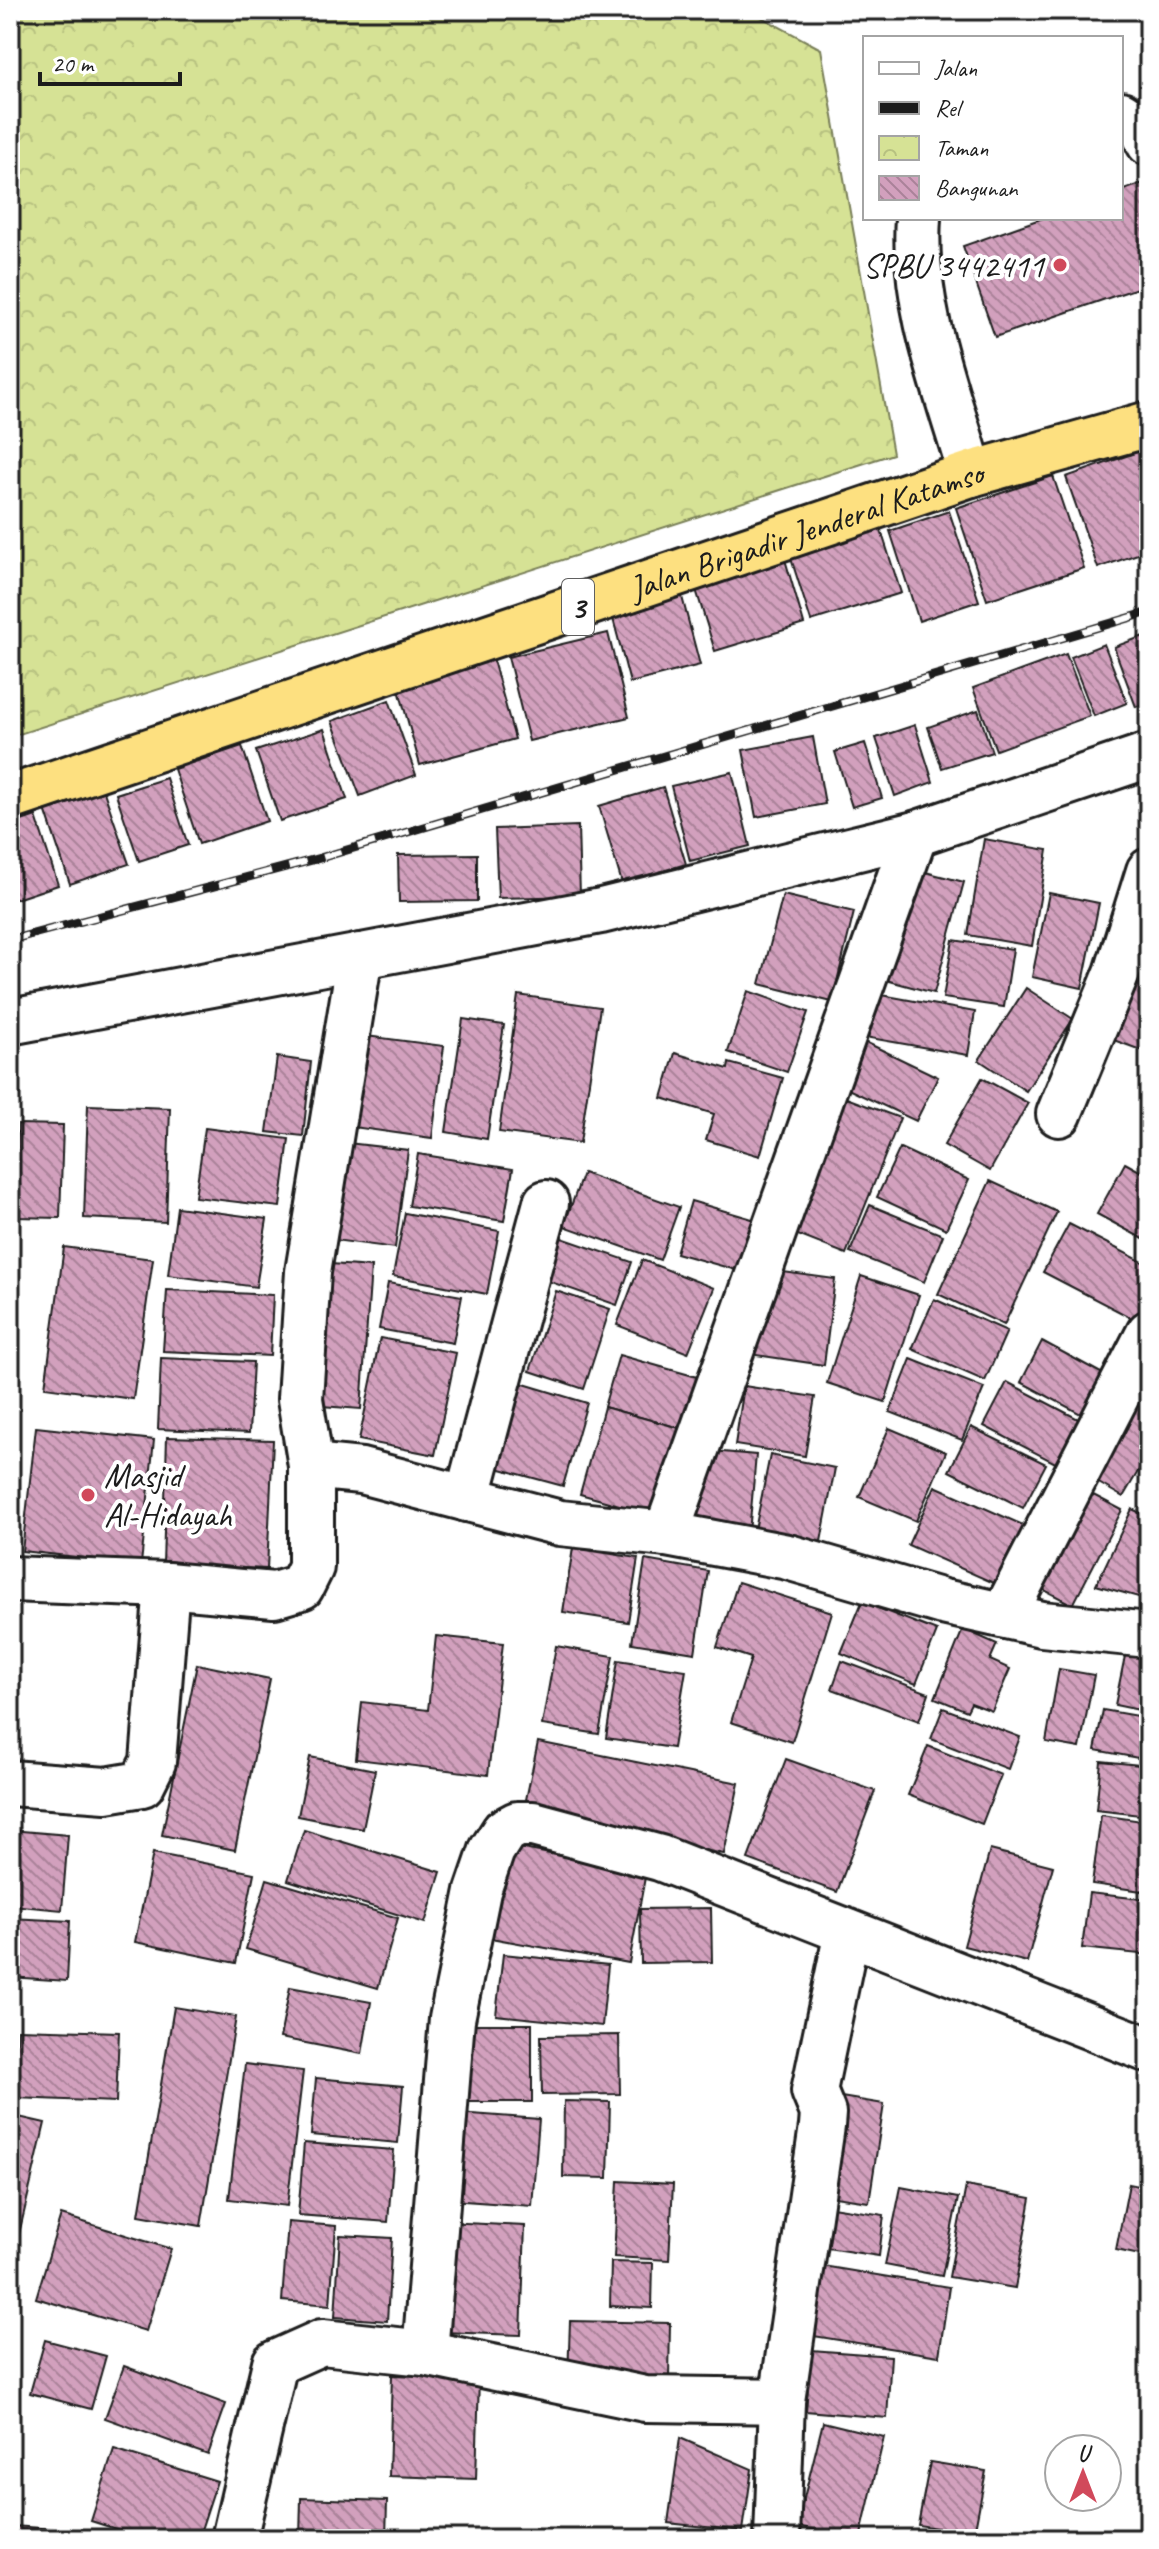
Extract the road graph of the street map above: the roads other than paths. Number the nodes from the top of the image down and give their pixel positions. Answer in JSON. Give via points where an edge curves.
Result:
{"nodes":[{"id":1,"x":1123,"y":115,"type":"edge"},
{"id":2,"x":1149,"y":143,"type":"edge"},
{"id":3,"x":918,"y":220,"type":"edge"},
{"id":4,"x":1149,"y":424,"type":"edge"},
{"id":5,"x":971,"y":474,"type":"junction"},
{"id":6,"x":1149,"y":755,"type":"edge"},
{"id":7,"x":10,"y":798,"type":"edge"},
{"id":8,"x":915,"y":834,"type":"junction"},
{"id":9,"x":1149,"y":871,"type":"edge"},
{"id":10,"x":360,"y":956,"type":"junction"},
{"id":11,"x":10,"y":1022,"type":"edge"},
{"id":12,"x":1059,"y":1114,"type":"dead end"},
{"id":13,"x":546,"y":1203,"type":"dead end"},
{"id":14,"x":1149,"y":1333,"type":"edge"},
{"id":15,"x":311,"y":1466,"type":"junction"},
{"id":16,"x":467,"y":1499,"type":"junction"},
{"id":17,"x":666,"y":1534,"type":"junction"},
{"id":18,"x":10,"y":1579,"type":"edge"},
{"id":19,"x":167,"y":1585,"type":"junction"},
{"id":20,"x":1004,"y":1615,"type":"junction"},
{"id":21,"x":1149,"y":1635,"type":"edge"},
{"id":22,"x":10,"y":1783,"type":"edge"},
{"id":23,"x":847,"y":1932,"type":"junction"},
{"id":24,"x":1149,"y":2050,"type":"edge"},
{"id":25,"x":425,"y":2353,"type":"junction"},
{"id":26,"x":782,"y":2401,"type":"junction"},
{"id":27,"x":234,"y":2539,"type":"edge"},
{"id":28,"x":777,"y":2539,"type":"edge"}],
"edges":[{"from":1,"to":2,"type":"street","via":[[1143,130]]},
{"from":3,"to":5,"type":"street","via":[[922,308]]},
{"from":4,"to":5,"type":"highway","name":"Jalan Brigadir Jenderal Katamso","number":"3"},
{"from":5,"to":7,"type":"highway","name":"Jalan Brigadir Jenderal Katamso","number":"3"},
{"from":6,"to":8,"type":"street"},
{"from":8,"to":10,"type":"street","via":[[601,911]]},
{"from":8,"to":17,"type":"street"},
{"from":9,"to":12,"type":"street","via":[[1117,973]]},
{"from":10,"to":11,"type":"street"},
{"from":10,"to":15,"type":"street","via":[[308,1272],[300,1399]]},
{"from":13,"to":16,"type":"street"},
{"from":14,"to":20,"type":"street"},
{"from":15,"to":16,"type":"street","via":[[361,1471]]},
{"from":15,"to":19,"type":"street","via":[[311,1567],[301,1587],[274,1595]]},
{"from":16,"to":17,"type":"street","via":[[560,1523]]},
{"from":17,"to":20,"type":"street","via":[[788,1557]]},
{"from":18,"to":19,"type":"street"},
{"from":19,"to":22,"type":"street","via":[[153,1762],[142,1784],[106,1790]]},
{"from":20,"to":21,"type":"street"},
{"from":23,"to":24,"type":"street"},
{"from":23,"to":25,"type":"street","via":[[660,1858],[533,1824],[504,1831],[478,1891],[452,2019]]},
{"from":23,"to":26,"type":"street","via":[[815,2078],[822,2126]]},
{"from":25,"to":26,"type":"street","via":[[645,2399]]},
{"from":25,"to":27,"type":"street","via":[[322,2342],[275,2363]]},
{"from":26,"to":28,"type":"street"}]}
